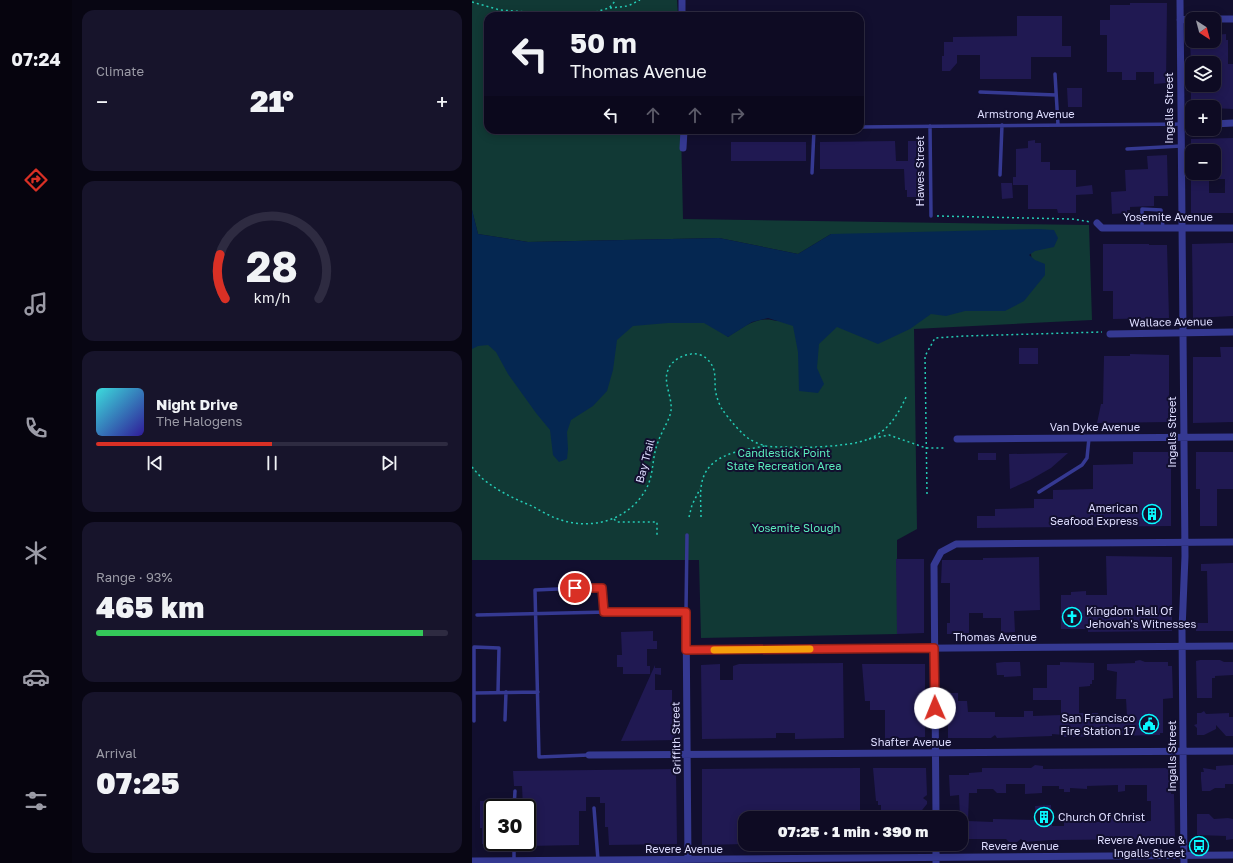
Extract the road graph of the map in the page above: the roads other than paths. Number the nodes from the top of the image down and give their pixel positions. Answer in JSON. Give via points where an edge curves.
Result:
{"nodes":[{"id":1,"x":682,"y":0,"type":"edge"},
{"id":2,"x":1180,"y":0,"type":"edge"},
{"id":3,"x":682,"y":12,"type":"edge"},
{"id":4,"x":1221,"y":19,"type":"edge"},
{"id":5,"x":1233,"y":19,"type":"edge"},
{"id":6,"x":1180,"y":20,"type":"junction"},
{"id":7,"x":1185,"y":20,"type":"edge"},
{"id":8,"x":1055,"y":74,"type":"dead end"},
{"id":9,"x":980,"y":92,"type":"dead end"},
{"id":10,"x":1056,"y":95,"type":"junction"},
{"id":11,"x":1180,"y":124,"type":"junction"},
{"id":12,"x":1185,"y":124,"type":"edge"},
{"id":13,"x":1221,"y":124,"type":"edge"},
{"id":14,"x":1233,"y":124,"type":"edge"},
{"id":15,"x":1002,"y":125,"type":"junction"},
{"id":16,"x":1058,"y":125,"type":"junction"},
{"id":17,"x":930,"y":126,"type":"junction"},
{"id":18,"x":864,"y":127,"type":"edge"},
{"id":19,"x":684,"y":134,"type":"edge"},
{"id":20,"x":814,"y":134,"type":"edge"},
{"id":21,"x":1181,"y":146,"type":"junction"},
{"id":22,"x":684,"y":148,"type":"dead end"},
{"id":23,"x":1127,"y":149,"type":"dead end"},
{"id":24,"x":812,"y":173,"type":"dead end"},
{"id":25,"x":1000,"y":175,"type":"dead end"},
{"id":26,"x":931,"y":216,"type":"road end"},
{"id":27,"x":1100,"y":225,"type":"road end"},
{"id":28,"x":1142,"y":228,"type":"junction"},
{"id":29,"x":1163,"y":228,"type":"junction"},
{"id":30,"x":1233,"y":228,"type":"edge"},
{"id":31,"x":1182,"y":229,"type":"junction"},
{"id":32,"x":1233,"y":332,"type":"edge"},
{"id":33,"x":1183,"y":333,"type":"junction"},
{"id":34,"x":1110,"y":334,"type":"road end"},
{"id":35,"x":1183,"y":437,"type":"junction"},
{"id":36,"x":1233,"y":437,"type":"edge"},
{"id":37,"x":1089,"y":438,"type":"junction"},
{"id":38,"x":957,"y":439,"type":"dead end"},
{"id":39,"x":1039,"y":492,"type":"dead end"},
{"id":40,"x":687,"y":535,"type":"dead end"},
{"id":41,"x":1184,"y":542,"type":"junction"},
{"id":42,"x":1233,"y":542,"type":"edge"},
{"id":43,"x":604,"y":612,"type":"junction"},
{"id":44,"x":686,"y":612,"type":"junction"},
{"id":45,"x":536,"y":614,"type":"junction"},
{"id":46,"x":477,"y":615,"type":"dead end"},
{"id":47,"x":1182,"y":646,"type":"junction"},
{"id":48,"x":1233,"y":646,"type":"edge"},
{"id":49,"x":934,"y":648,"type":"junction"},
{"id":50,"x":686,"y":650,"type":"junction"},
{"id":51,"x":498,"y":692,"type":"junction"},
{"id":52,"x":506,"y":692,"type":"junction"},
{"id":53,"x":538,"y":692,"type":"junction"},
{"id":54,"x":474,"y":693,"type":"junction"},
{"id":55,"x":505,"y":720,"type":"dead end"},
{"id":56,"x":474,"y":721,"type":"dead end"},
{"id":57,"x":1183,"y":751,"type":"junction"},
{"id":58,"x":1233,"y":751,"type":"edge"},
{"id":59,"x":935,"y":753,"type":"junction"},
{"id":60,"x":589,"y":755,"type":"joint"},
{"id":61,"x":687,"y":755,"type":"junction"},
{"id":62,"x":514,"y":791,"type":"dead end"},
{"id":63,"x":514,"y":799,"type":"edge"},
{"id":64,"x":594,"y":808,"type":"dead end"},
{"id":65,"x":936,"y":811,"type":"edge"},
{"id":66,"x":514,"y":851,"type":"edge"},
{"id":67,"x":1233,"y":855,"type":"edge"},
{"id":68,"x":1184,"y":859,"type":"edge"},
{"id":69,"x":598,"y":860,"type":"junction"},
{"id":70,"x":936,"y":860,"type":"edge"},
{"id":71,"x":472,"y":861,"type":"edge"},
{"id":72,"x":514,"y":861,"type":"junction"},
{"id":73,"x":688,"y":861,"type":"edge"},
{"id":74,"x":894,"y":861,"type":"edge"}],
"edges":[{"from":1,"to":3,"type":"street"},
{"from":2,"to":6,"type":"street","name":"Ingalls Street"},
{"from":4,"to":5,"type":"street"},
{"from":6,"to":7,"type":"street"},
{"from":6,"to":11,"type":"street","name":"Ingalls Street"},
{"from":8,"to":10,"type":"lane"},
{"from":9,"to":10,"type":"lane"},
{"from":10,"to":16,"type":"lane"},
{"from":11,"to":12,"type":"lane","name":"Armstrong Avenue"},
{"from":11,"to":16,"type":"lane","name":"Armstrong Avenue"},
{"from":11,"to":21,"type":"street","name":"Ingalls Street"},
{"from":13,"to":14,"type":"street"},
{"from":15,"to":16,"type":"lane","name":"Armstrong Avenue"},
{"from":15,"to":17,"type":"lane","name":"Armstrong Avenue"},
{"from":15,"to":25,"type":"lane"},
{"from":17,"to":18,"type":"lane","name":"Armstrong Avenue"},
{"from":17,"to":26,"type":"lane","name":"Hawes Street"},
{"from":19,"to":22,"type":"street"},
{"from":20,"to":24,"type":"lane"},
{"from":21,"to":23,"type":"lane"},
{"from":21,"to":31,"type":"street","name":"Ingalls Street"},
{"from":27,"to":28,"type":"street","name":"Yosemite Avenue"},
{"from":28,"to":29,"type":"street","name":"Yosemite Avenue"},
{"from":28,"to":29,"type":"lane","via":[[1142,209],[1161,210]]},
{"from":29,"to":31,"type":"street","name":"Yosemite Avenue"},
{"from":30,"to":31,"type":"street","name":"Yosemite Avenue"},
{"from":31,"to":33,"type":"street","name":"Ingalls Street"},
{"from":32,"to":33,"type":"street","name":"Wallace Avenue"},
{"from":33,"to":34,"type":"street","name":"Wallace Avenue"},
{"from":33,"to":35,"type":"street","name":"Ingalls Street"},
{"from":35,"to":36,"type":"street","name":"Van Dyke Avenue"},
{"from":35,"to":37,"type":"street","name":"Van Dyke Avenue"},
{"from":35,"to":41,"type":"street","name":"Ingalls Street"},
{"from":37,"to":38,"type":"street","name":"Van Dyke Avenue"},
{"from":37,"to":39,"type":"lane","via":[[1087,458],[1082,466]]},
{"from":40,"to":44,"type":"lane"},
{"from":41,"to":42,"type":"street"},
{"from":41,"to":47,"type":"street","name":"Ingalls Street"},
{"from":41,"to":49,"type":"street","via":[[956,544],[941,552],[934,565]]},
{"from":43,"to":44,"type":"lane"},
{"from":43,"to":45,"type":"lane"},
{"from":43,"to":45,"type":"lane","via":[[602,588],[535,590]]},
{"from":44,"to":50,"type":"street","name":"Griffith Street"},
{"from":45,"to":46,"type":"lane"},
{"from":45,"to":53,"type":"lane"},
{"from":47,"to":48,"type":"street","name":"Thomas Avenue"},
{"from":47,"to":49,"type":"street","name":"Thomas Avenue"},
{"from":47,"to":57,"type":"street","name":"Ingalls Street"},
{"from":49,"to":50,"type":"street","name":"Thomas Avenue"},
{"from":49,"to":59,"type":"street"},
{"from":50,"to":61,"type":"street","name":"Griffith Street"},
{"from":51,"to":52,"type":"lane"},
{"from":51,"to":54,"type":"lane"},
{"from":51,"to":54,"type":"lane","via":[[500,648],[474,647]]},
{"from":52,"to":53,"type":"lane"},
{"from":52,"to":55,"type":"lane"},
{"from":53,"to":60,"type":"lane","via":[[539,757]]},
{"from":54,"to":56,"type":"lane"},
{"from":57,"to":58,"type":"street","name":"Shafter Avenue"},
{"from":57,"to":59,"type":"street","name":"Shafter Avenue"},
{"from":57,"to":68,"type":"street","name":"Ingalls Street"},
{"from":59,"to":61,"type":"street","name":"Shafter Avenue"},
{"from":59,"to":65,"type":"street"},
{"from":60,"to":61,"type":"street","name":"Shafter Avenue"},
{"from":61,"to":73,"type":"street","name":"Griffith Street"},
{"from":62,"to":63,"type":"lane"},
{"from":64,"to":69,"type":"lane"},
{"from":66,"to":72,"type":"lane"},
{"from":67,"to":68,"type":"street","name":"Revere Avenue"},
{"from":68,"to":70,"type":"street","name":"Revere Avenue"},
{"from":69,"to":72,"type":"street","name":"Revere Avenue"},
{"from":69,"to":73,"type":"street","name":"Revere Avenue"},
{"from":70,"to":74,"type":"street","name":"Revere Avenue"},
{"from":71,"to":72,"type":"street","name":"Revere Avenue"},
{"from":73,"to":74,"type":"street","name":"Revere Avenue"}]}
